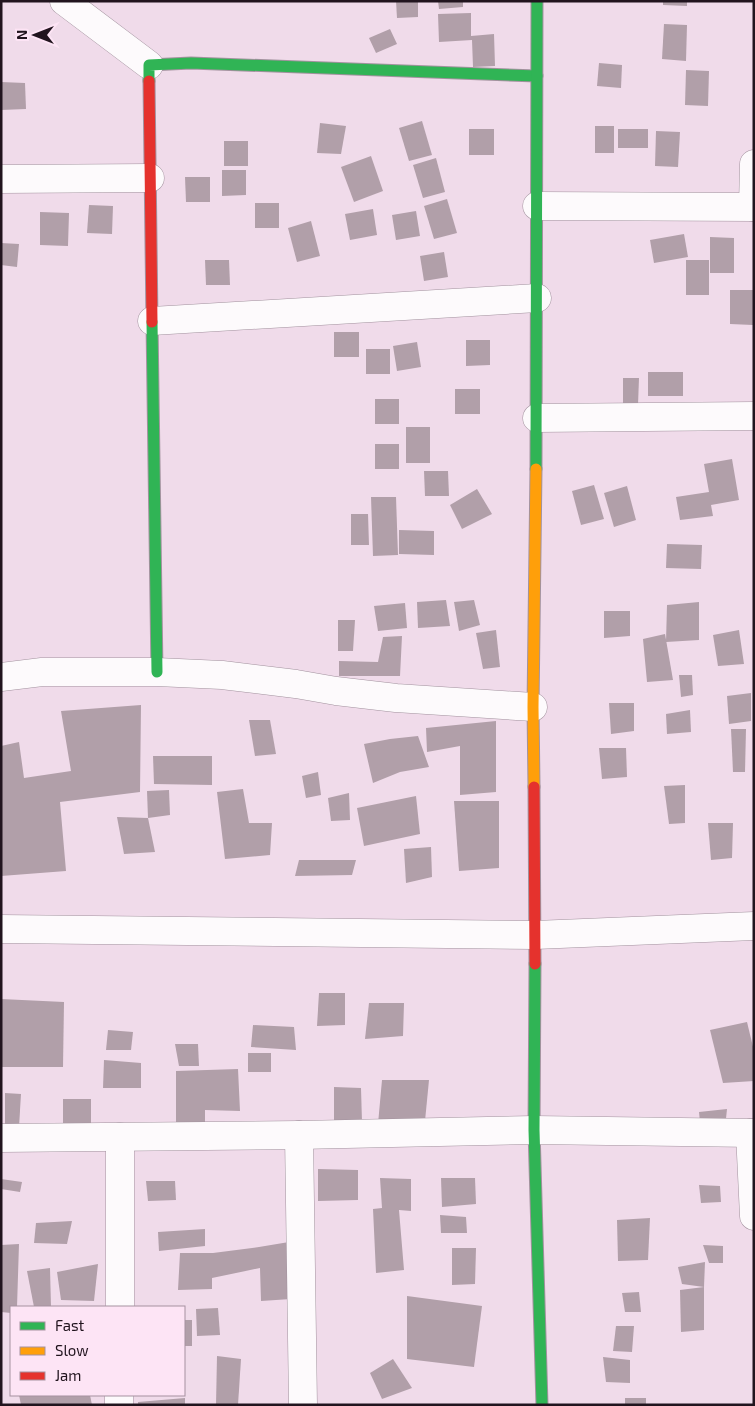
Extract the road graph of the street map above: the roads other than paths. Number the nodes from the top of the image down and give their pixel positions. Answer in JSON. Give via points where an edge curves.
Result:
{"nodes":[{"id":1,"x":64,"y":1,"type":"edge"},
{"id":2,"x":536,"y":1,"type":"edge"},
{"id":3,"x":149,"y":65,"type":"junction"},
{"id":4,"x":537,"y":76,"type":"junction"},
{"id":5,"x":754,"y":164,"type":"edge"},
{"id":6,"x":150,"y":178,"type":"junction"},
{"id":7,"x":1,"y":179,"type":"edge"},
{"id":8,"x":537,"y":206,"type":"junction"},
{"id":9,"x":754,"y":207,"type":"edge"},
{"id":10,"x":537,"y":298,"type":"junction"},
{"id":11,"x":152,"y":321,"type":"junction"},
{"id":12,"x":754,"y":416,"type":"edge"},
{"id":13,"x":537,"y":418,"type":"junction"},
{"id":14,"x":157,"y":672,"type":"junction"},
{"id":15,"x":1,"y":677,"type":"edge"},
{"id":16,"x":533,"y":707,"type":"junction"},
{"id":17,"x":754,"y":926,"type":"edge"},
{"id":18,"x":1,"y":929,"type":"edge"},
{"id":19,"x":535,"y":935,"type":"junction"},
{"id":20,"x":534,"y":1130,"type":"junction"},
{"id":21,"x":752,"y":1133,"type":"edge"},
{"id":22,"x":299,"y":1135,"type":"junction"},
{"id":23,"x":120,"y":1137,"type":"junction"},
{"id":24,"x":1,"y":1138,"type":"edge"},
{"id":25,"x":754,"y":1216,"type":"edge"},
{"id":26,"x":120,"y":1306,"type":"edge"},
{"id":27,"x":303,"y":1405,"type":"edge"},
{"id":28,"x":542,"y":1405,"type":"edge"}],
"edges":[{"from":1,"to":3,"type":"street"},
{"from":2,"to":4,"type":"street"},
{"from":3,"to":4,"type":"street","via":[[191,63]]},
{"from":3,"to":6,"type":"street"},
{"from":4,"to":8,"type":"street"},
{"from":5,"to":9,"type":"street"},
{"from":6,"to":7,"type":"street"},
{"from":6,"to":11,"type":"street"},
{"from":8,"to":9,"type":"street"},
{"from":8,"to":10,"type":"street"},
{"from":10,"to":11,"type":"street"},
{"from":10,"to":13,"type":"street"},
{"from":11,"to":14,"type":"street"},
{"from":12,"to":13,"type":"street"},
{"from":13,"to":16,"type":"street"},
{"from":14,"to":15,"type":"street","via":[[42,672]]},
{"from":14,"to":16,"type":"street","via":[[232,676],[396,698]]},
{"from":16,"to":19,"type":"street"},
{"from":17,"to":19,"type":"street"},
{"from":18,"to":19,"type":"street"},
{"from":19,"to":20,"type":"street"},
{"from":20,"to":21,"type":"street"},
{"from":20,"to":22,"type":"street"},
{"from":20,"to":28,"type":"street"},
{"from":21,"to":25,"type":"street"},
{"from":22,"to":23,"type":"street"},
{"from":22,"to":27,"type":"street"},
{"from":23,"to":24,"type":"street"},
{"from":23,"to":26,"type":"street"}]}
